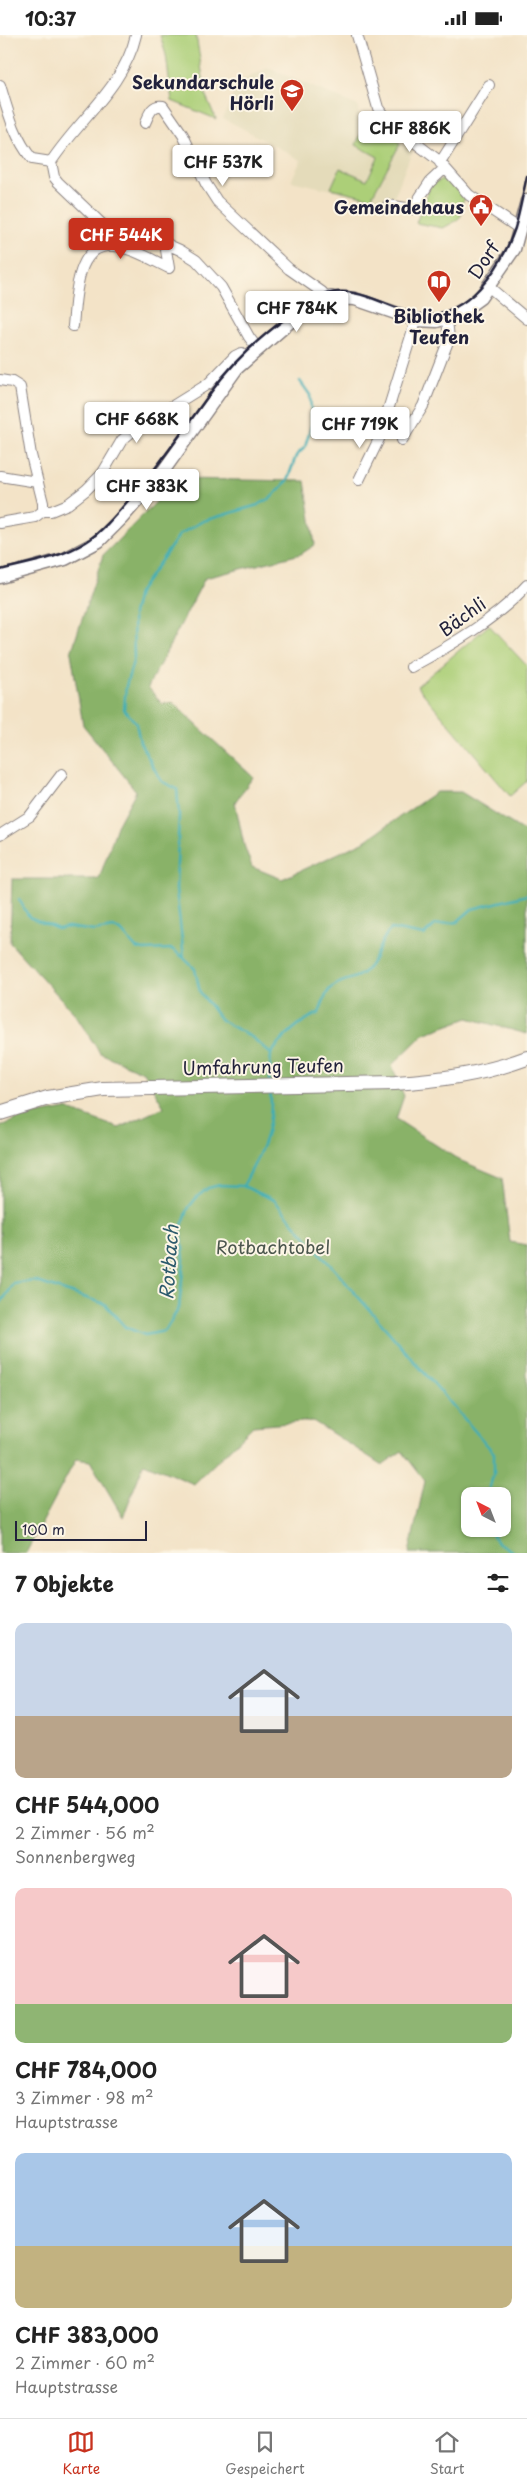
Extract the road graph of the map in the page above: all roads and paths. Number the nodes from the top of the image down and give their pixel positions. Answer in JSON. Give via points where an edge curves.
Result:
{"nodes":[{"id":1,"x":136,"y":35,"type":"edge"},
{"id":2,"x":356,"y":35,"type":"edge"},
{"id":3,"x":0,"y":85,"type":"edge"},
{"id":4,"x":489,"y":85,"type":"dead end"},
{"id":5,"x":145,"y":123,"type":"dead end"},
{"id":6,"x":51,"y":162,"type":"junction"},
{"id":7,"x":443,"y":165,"type":"junction"},
{"id":8,"x":527,"y":201,"type":"edge"},
{"id":9,"x":388,"y":205,"type":"dead end"},
{"id":10,"x":522,"y":234,"type":"edge"},
{"id":11,"x":168,"y":244,"type":"junction"},
{"id":12,"x":489,"y":287,"type":"junction"},
{"id":13,"x":329,"y":299,"type":"junction"},
{"id":14,"x":447,"y":319,"type":"junction"},
{"id":15,"x":527,"y":319,"type":"edge"},
{"id":16,"x":416,"y":320,"type":"junction"},
{"id":17,"x":72,"y":326,"type":"dead end"},
{"id":18,"x":258,"y":349,"type":"junction"},
{"id":19,"x":247,"y":359,"type":"junction"},
{"id":20,"x":0,"y":380,"type":"edge"},
{"id":21,"x":402,"y":440,"type":"dead end"},
{"id":22,"x":0,"y":476,"type":"edge"},
{"id":23,"x":359,"y":480,"type":"dead end"},
{"id":24,"x":37,"y":482,"type":"junction"},
{"id":25,"x":43,"y":511,"type":"junction"},
{"id":26,"x":0,"y":523,"type":"edge"},
{"id":27,"x":0,"y":577,"type":"edge"},
{"id":28,"x":527,"y":585,"type":"edge"},
{"id":29,"x":412,"y":667,"type":"dead end"},
{"id":30,"x":62,"y":774,"type":"dead end"},
{"id":31,"x":0,"y":835,"type":"edge"},
{"id":32,"x":527,"y":1058,"type":"edge"},
{"id":33,"x":0,"y":1113,"type":"edge"}],
"edges":[{"from":1,"to":6,"type":"street","via":[[127,60],[104,97],[59,148]]},
{"from":2,"to":7,"type":"street","via":[[378,108],[388,122]]},
{"from":3,"to":6,"type":"street","via":[[15,134],[23,148],[32,159]]},
{"from":4,"to":7,"type":"street"},
{"from":5,"to":13,"type":"street","via":[[155,106],[163,105],[218,201],[289,269]]},
{"from":6,"to":11,"type":"street","via":[[58,182],[103,225],[118,233],[148,236]]},
{"from":7,"to":9,"type":"street","via":[[412,209]]},
{"from":7,"to":10,"type":"street","via":[[469,195]]},
{"from":8,"to":10,"type":"street","name":"Dorf"},
{"from":10,"to":12,"type":"street","name":"Dorf"},
{"from":11,"to":17,"type":"street","via":[[169,268],[115,246],[96,249],[81,268]]},
{"from":11,"to":18,"type":"street","via":[[196,261],[212,276]]},
{"from":12,"to":14,"type":"street","name":"Dorf","via":[[467,309]]},
{"from":12,"to":15,"type":"street"},
{"from":13,"to":16,"type":"street","name":"Dorf","via":[[355,299]]},
{"from":13,"to":18,"type":"street","via":[[292,320]]},
{"from":14,"to":16,"type":"street","name":"Dorf"},
{"from":14,"to":21,"type":"street","via":[[450,339],[424,406]]},
{"from":16,"to":23,"type":"street","via":[[379,439]]},
{"from":18,"to":19,"type":"street"},
{"from":19,"to":25,"type":"street","via":[[241,353],[235,356],[208,384],[134,430],[122,440],[102,474],[86,490],[68,504]]},
{"from":19,"to":27,"type":"street","via":[[227,380],[164,470],[107,534],[74,555]]},
{"from":20,"to":24,"type":"street","via":[[20,387]]},
{"from":22,"to":24,"type":"street"},
{"from":24,"to":25,"type":"street"},
{"from":25,"to":26,"type":"street","via":[[34,517]]},
{"from":28,"to":29,"type":"street","name":"Bächli","via":[[483,622]]},
{"from":30,"to":31,"type":"street","via":[[30,816]]},
{"from":32,"to":33,"type":"main road","name":"Umfahrung Teufen","via":[[465,1076],[395,1083],[103,1089],[48,1098]]}]}
